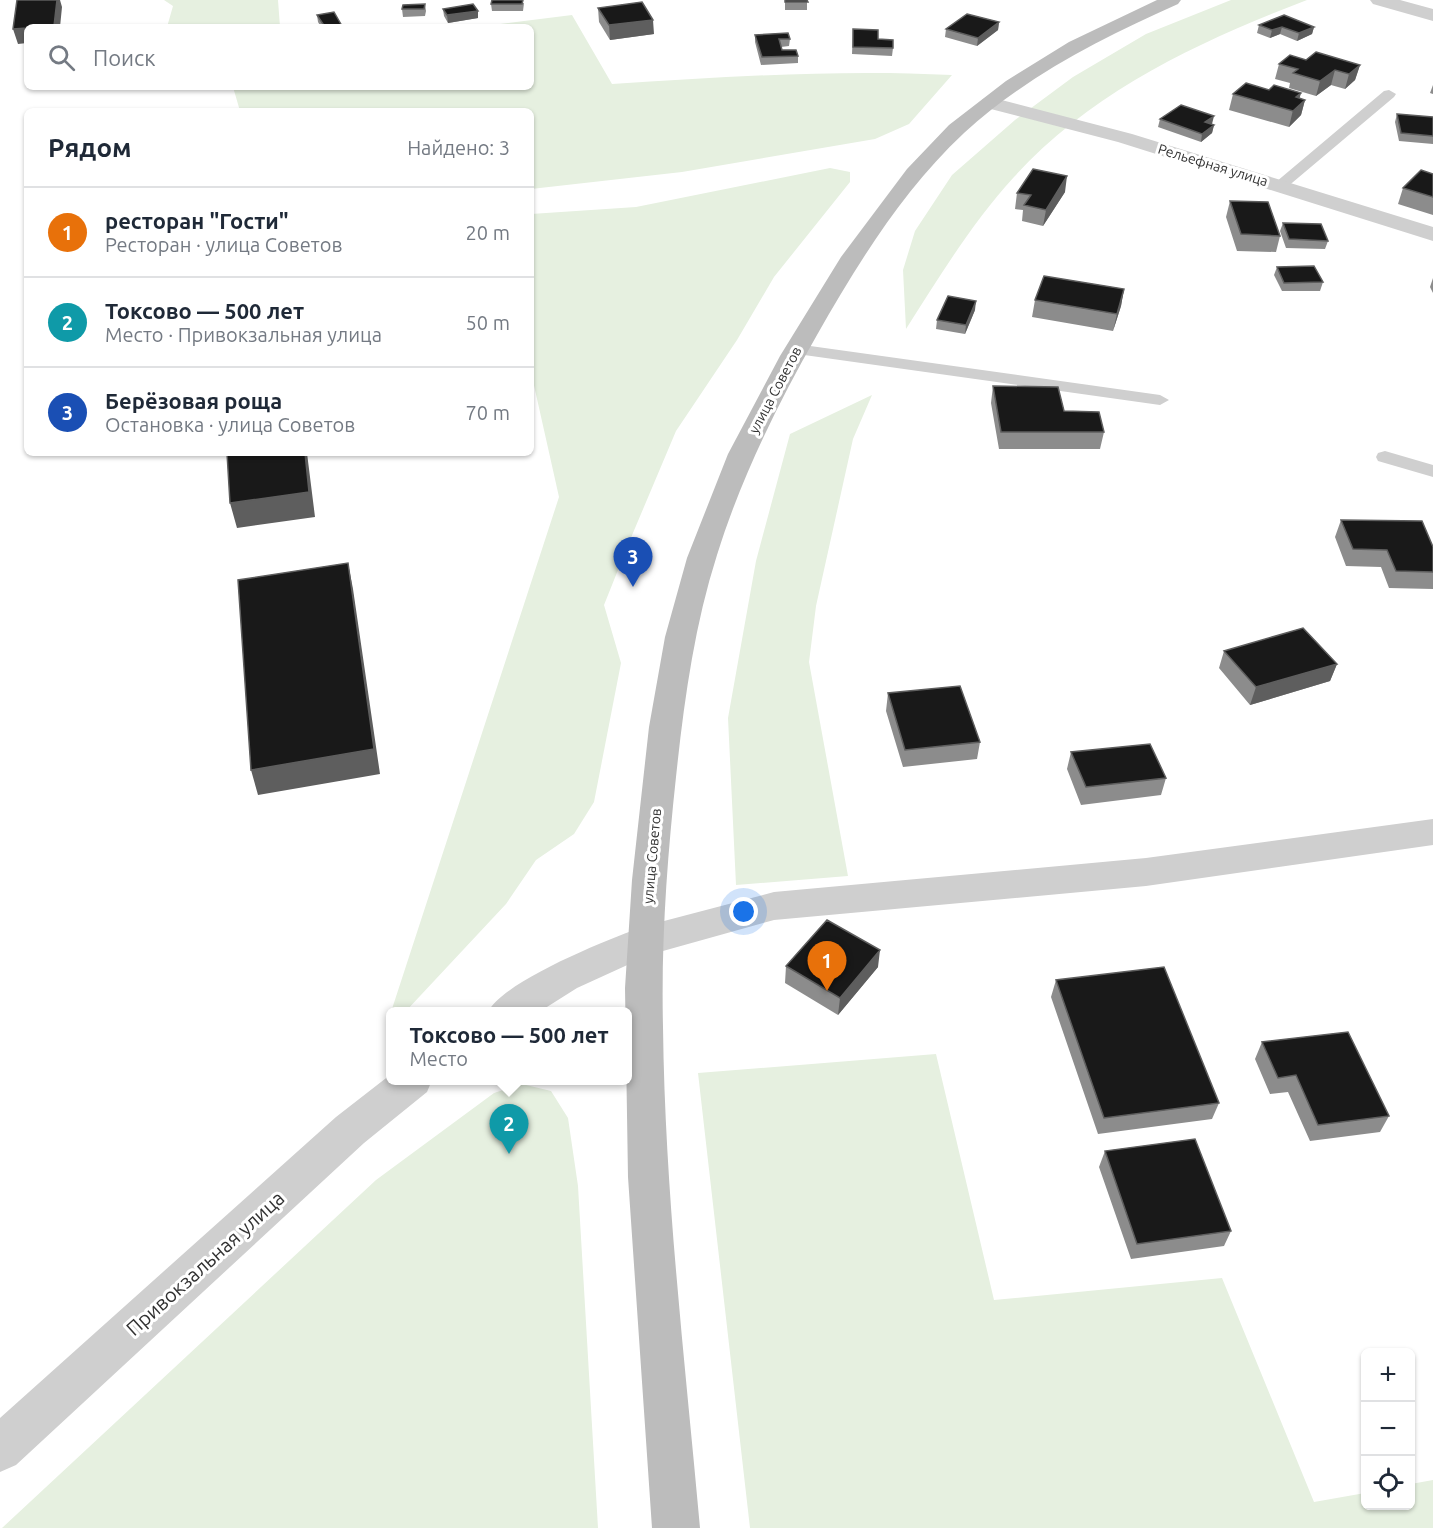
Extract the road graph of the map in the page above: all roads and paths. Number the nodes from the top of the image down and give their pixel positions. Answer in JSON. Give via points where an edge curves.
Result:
{"nodes":[{"id":1,"x":1172,"y":0,"type":"edge"},
{"id":2,"x":1379,"y":0,"type":"edge"},
{"id":3,"x":1433,"y":15,"type":"edge"},
{"id":4,"x":1389,"y":94,"type":"dead end"},
{"id":5,"x":990,"y":103,"type":"junction"},
{"id":6,"x":1281,"y":186,"type":"junction"},
{"id":7,"x":1433,"y":234,"type":"edge"},
{"id":8,"x":796,"y":349,"type":"junction"},
{"id":9,"x":1160,"y":400,"type":"dead end"},
{"id":10,"x":1385,"y":457,"type":"dead end"},
{"id":11,"x":1433,"y":471,"type":"edge"},
{"id":12,"x":1433,"y":832,"type":"edge"},
{"id":13,"x":645,"y":941,"type":"junction"},
{"id":14,"x":514,"y":1007,"type":"edge"},
{"id":15,"x":407,"y":1085,"type":"edge"},
{"id":16,"x":0,"y":1449,"type":"edge"},
{"id":17,"x":676,"y":1528,"type":"edge"}],
"edges":[{"from":1,"to":5,"type":"main road","name":"улица Советов","via":[[1087,41]]},
{"from":2,"to":3,"type":"street"},
{"from":4,"to":6,"type":"lane"},
{"from":5,"to":6,"type":"street","name":"Рельефная улица","via":[[1125,138]]},
{"from":5,"to":8,"type":"main road","name":"улица Советов","via":[[934,151],[883,212]]},
{"from":6,"to":7,"type":"street","name":"Рельефная улица"},
{"from":8,"to":9,"type":"lane"},
{"from":8,"to":13,"type":"main road","name":"улица Советов","via":[[735,466],[692,591],[669,693],[654,816]]},
{"from":10,"to":11,"type":"lane"},
{"from":12,"to":13,"type":"street","via":[[1146,872],[774,906]]},
{"from":13,"to":14,"type":"street","via":[[564,977]]},
{"from":13,"to":17,"type":"main road","name":"улица Советов","via":[[644,1059],[650,1197]]},
{"from":15,"to":16,"type":"street","name":"Привокзальная улица","via":[[350,1131]]}]}
